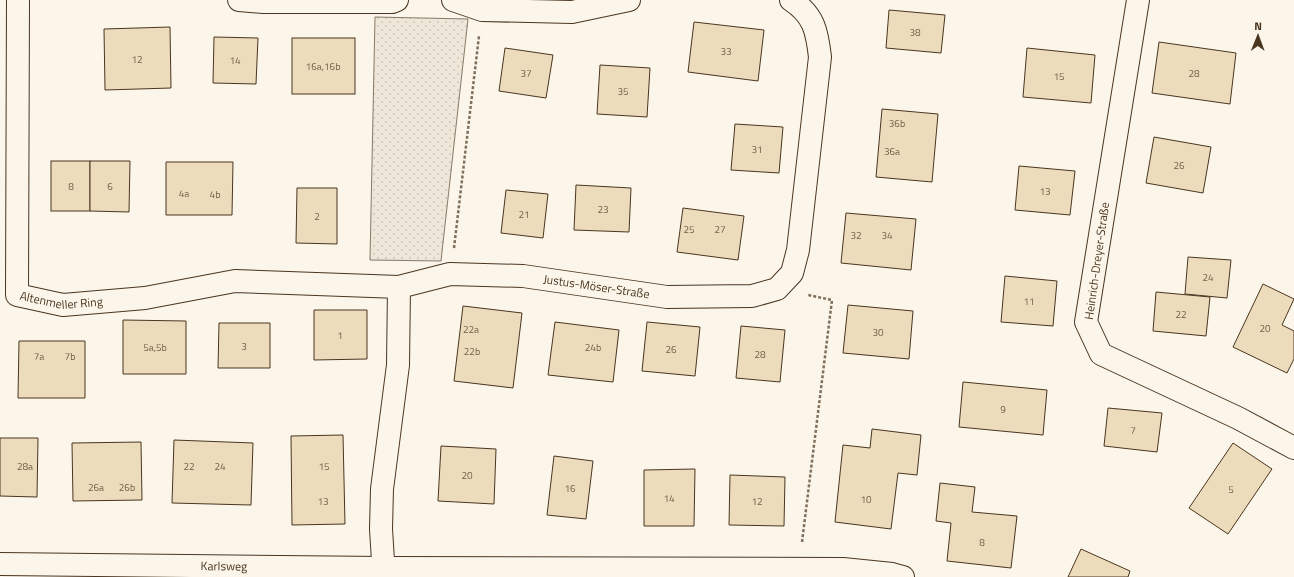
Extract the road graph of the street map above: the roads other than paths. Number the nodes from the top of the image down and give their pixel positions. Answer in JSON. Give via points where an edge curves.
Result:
{"nodes":[{"id":1,"x":18,"y":0,"type":"edge"},
{"id":2,"x":239,"y":0,"type":"edge"},
{"id":3,"x":397,"y":0,"type":"edge"},
{"id":4,"x":453,"y":0,"type":"edge"},
{"id":5,"x":629,"y":0,"type":"edge"},
{"id":6,"x":1138,"y":0,"type":"edge"},
{"id":7,"x":804,"y":3,"type":"edge"},
{"id":8,"x":399,"y":287,"type":"junction"},
{"id":9,"x":1294,"y":448,"type":"edge"},
{"id":10,"x":0,"y":564,"type":"edge"},
{"id":11,"x":384,"y":572,"type":"edge"},
{"id":12,"x":844,"y":573,"type":"edge"},
{"id":13,"x":903,"y":577,"type":"edge"}],
"edges":[{"from":1,"to":8,"type":"street","name":"Altenmeller Ring","via":[[17,295],[63,305],[145,298],[235,280]]},
{"from":2,"to":3,"type":"street"},
{"from":4,"to":5,"type":"street","via":[[482,10],[572,12]]},
{"from":6,"to":9,"type":"street","name":"Heinrich-Dreyer-Straße","via":[[1086,322],[1101,354],[1238,418]]},
{"from":7,"to":8,"type":"street","name":"Justus-Möser-Straße","via":[[816,31],[820,57],[798,250],[792,273],[777,290],[752,296],[667,297],[523,276],[450,274]]},
{"from":8,"to":11,"type":"street","via":[[398,364],[382,489]]},
{"from":10,"to":11,"type":"street","name":"Karlsweg"},
{"from":11,"to":12,"type":"street","name":"Karlsweg","via":[[799,569]]},
{"from":12,"to":13,"type":"street","name":"Karlsweg","via":[[892,574]]}]}
